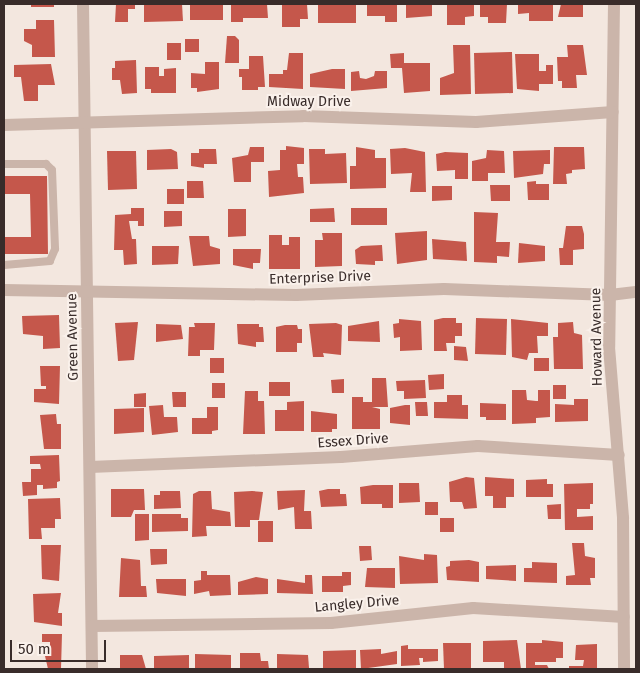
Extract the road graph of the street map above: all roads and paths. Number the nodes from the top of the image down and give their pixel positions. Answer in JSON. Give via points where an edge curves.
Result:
{"nodes":[{"id":1,"x":83,"y":4,"type":"edge"},
{"id":2,"x":614,"y":4,"type":"edge"},
{"id":3,"x":613,"y":112,"type":"junction"},
{"id":4,"x":85,"y":124,"type":"junction"},
{"id":5,"x":4,"y":125,"type":"edge"},
{"id":6,"x":4,"y":164,"type":"edge"},
{"id":7,"x":4,"y":265,"type":"edge"},
{"id":8,"x":4,"y":290,"type":"edge"},
{"id":9,"x":88,"y":291,"type":"junction"},
{"id":10,"x":636,"y":292,"type":"edge"},
{"id":11,"x":610,"y":295,"type":"junction"},
{"id":12,"x":619,"y":455,"type":"junction"},
{"id":13,"x":90,"y":467,"type":"junction"},
{"id":14,"x":624,"y":617,"type":"junction"},
{"id":15,"x":92,"y":626,"type":"junction"},
{"id":16,"x":92,"y":669,"type":"edge"},
{"id":17,"x":624,"y":669,"type":"edge"}],
"edges":[{"from":1,"to":4,"type":"street","name":"Green Avenue"},
{"from":2,"to":3,"type":"street","name":"Howard Avenue"},
{"from":3,"to":4,"type":"street","name":"Midway Drive","via":[[476,122],[303,116]]},
{"from":3,"to":11,"type":"street","name":"Howard Avenue"},
{"from":4,"to":5,"type":"street","name":"Midway Drive"},
{"from":4,"to":9,"type":"street","name":"Green Avenue"},
{"from":6,"to":7,"type":"lane","via":[[46,164],[52,170],[55,249],[50,261]]},
{"from":8,"to":9,"type":"street","name":"Enterprise Drive"},
{"from":9,"to":11,"type":"street","name":"Enterprise Drive","via":[[296,295],[444,288]]},
{"from":9,"to":13,"type":"street","name":"Green Avenue"},
{"from":10,"to":11,"type":"street","name":"Enterprise Drive"},
{"from":11,"to":12,"type":"street","name":"Howard Avenue","via":[[609,347]]},
{"from":12,"to":13,"type":"street","name":"Essex Drive","via":[[478,446],[341,457]]},
{"from":12,"to":14,"type":"street","name":"Howard Avenue"},
{"from":13,"to":15,"type":"street","name":"Green Avenue"},
{"from":14,"to":15,"type":"street","name":"Langley Drive","via":[[473,608],[331,623]]},
{"from":14,"to":17,"type":"street","name":"Howard Avenue"},
{"from":15,"to":16,"type":"street","name":"Green Avenue"}]}
